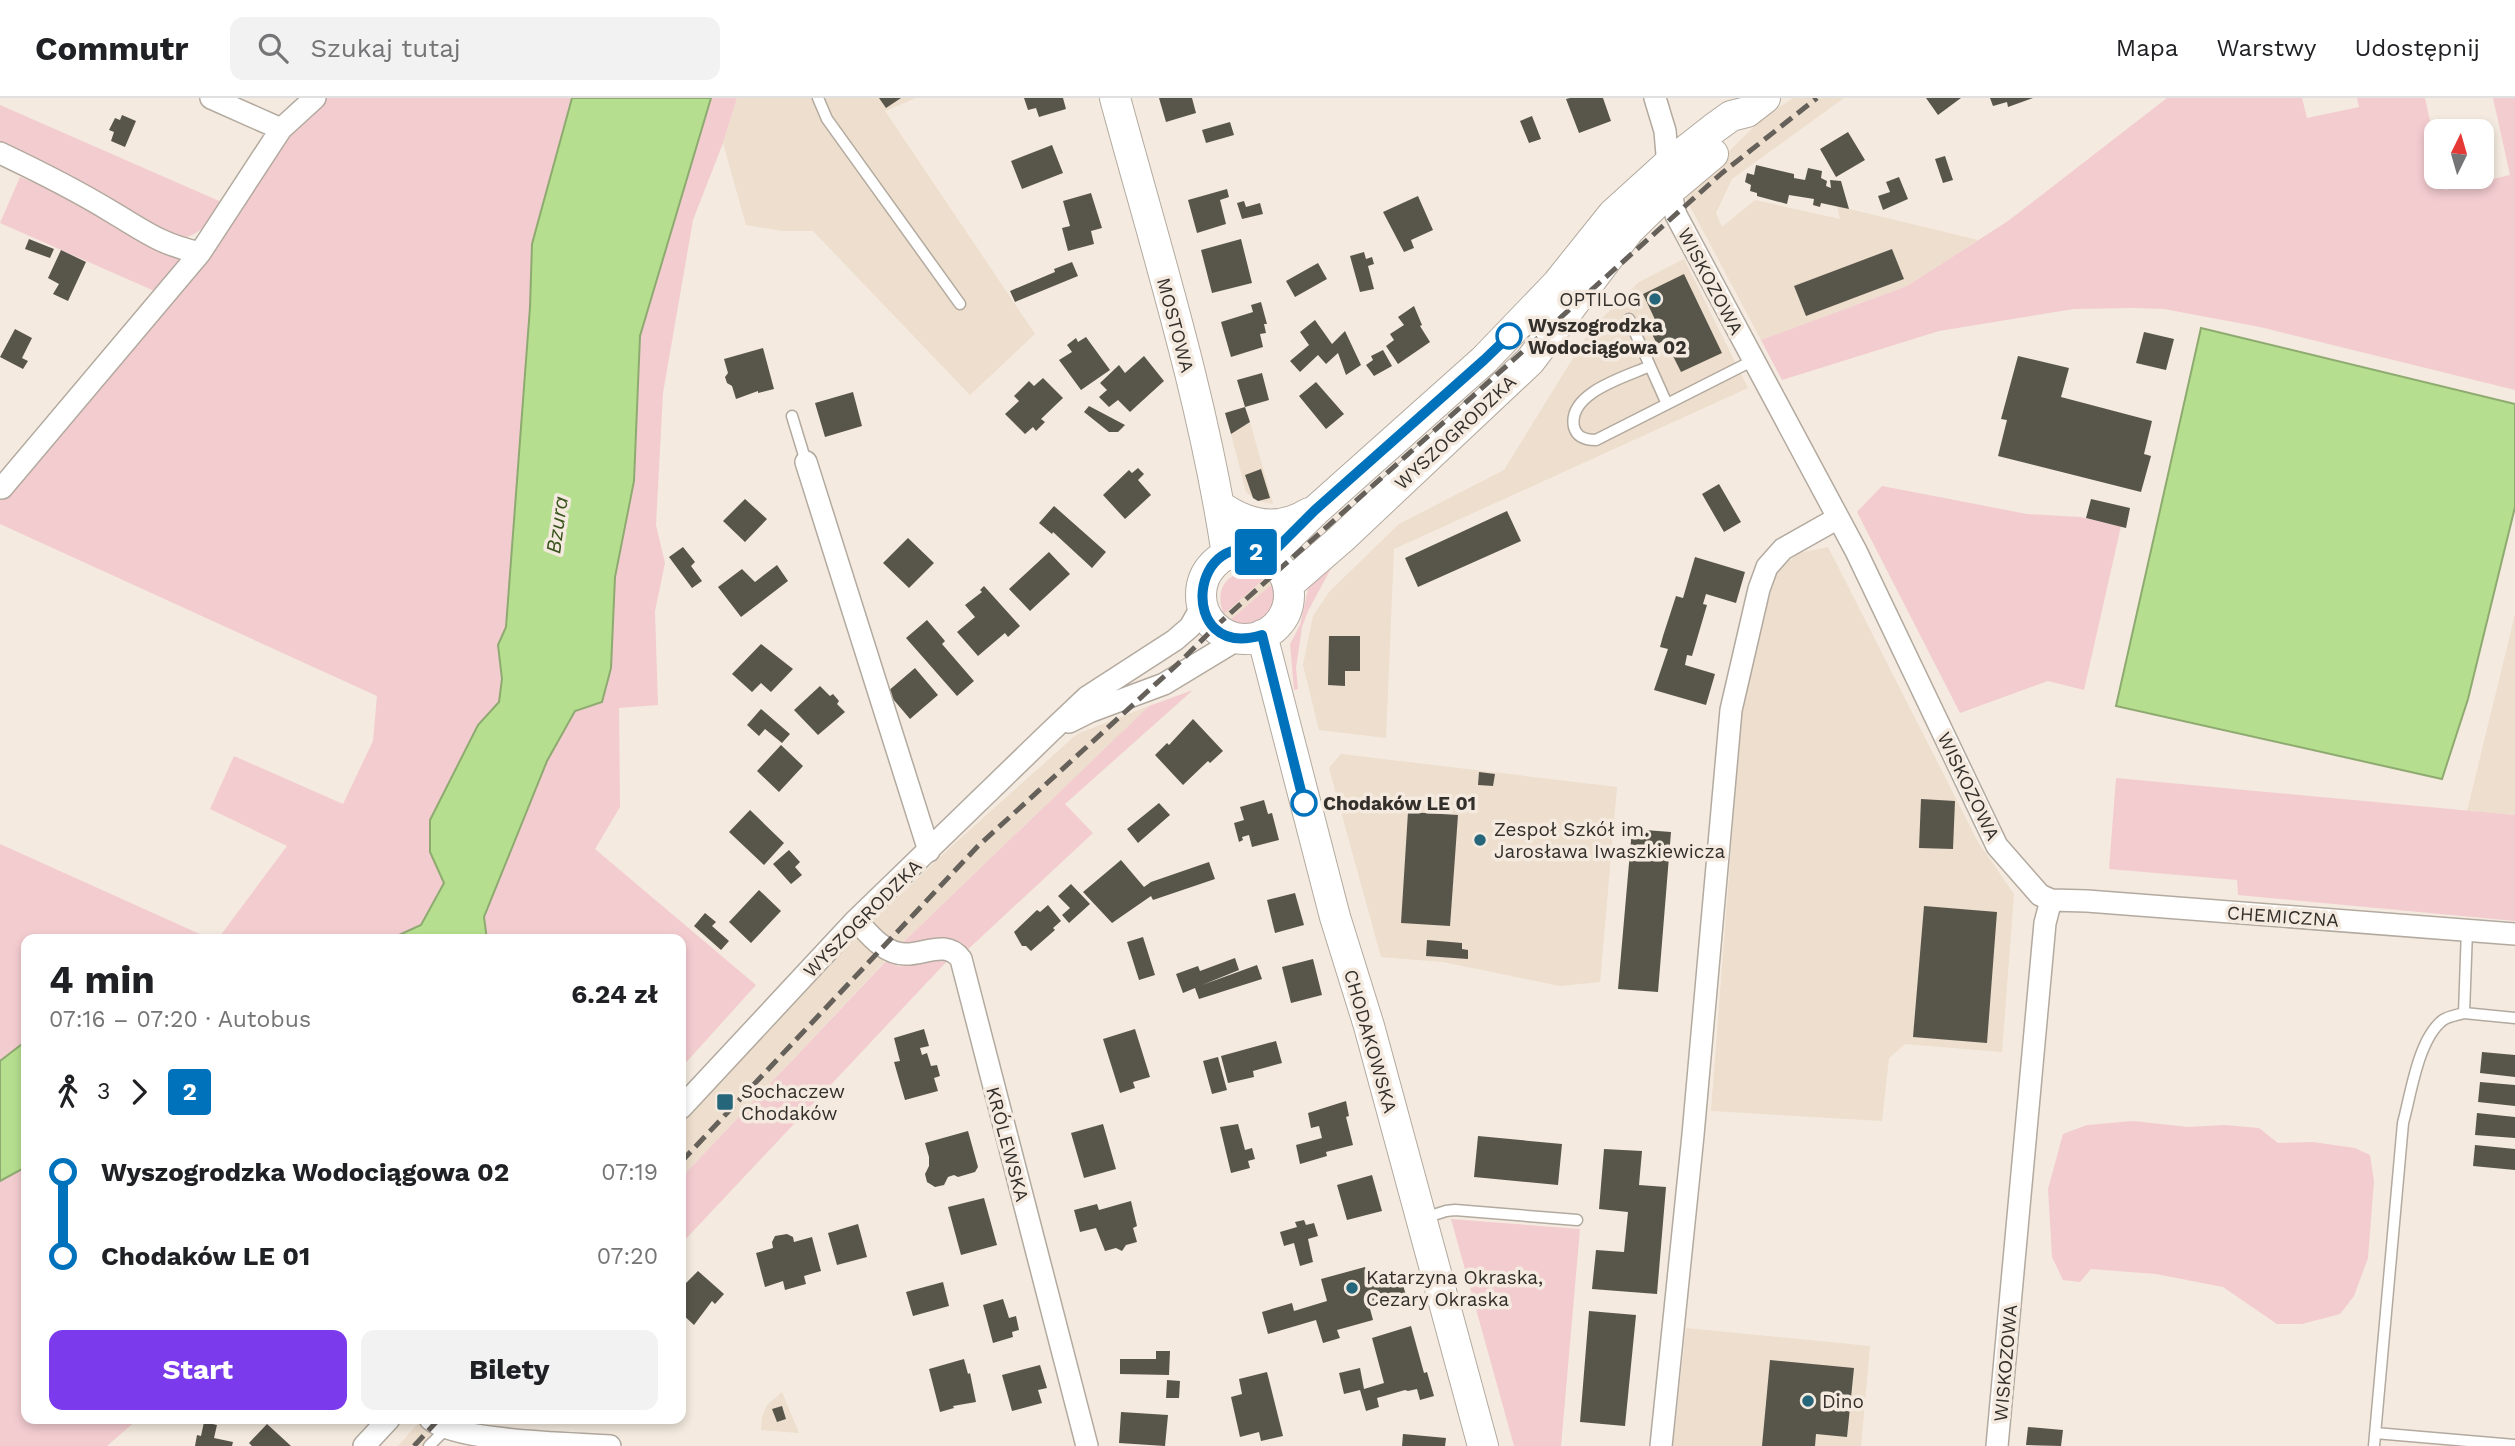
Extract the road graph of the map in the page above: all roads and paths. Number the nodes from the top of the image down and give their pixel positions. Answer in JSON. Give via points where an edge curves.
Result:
{"nodes":[{"id":1,"x":211,"y":98,"type":"edge"},
{"id":2,"x":315,"y":98,"type":"edge"},
{"id":3,"x":818,"y":98,"type":"edge"},
{"id":4,"x":1115,"y":98,"type":"edge"},
{"id":5,"x":1655,"y":98,"type":"edge"},
{"id":6,"x":1756,"y":105,"type":"edge"},
{"id":7,"x":281,"y":129,"type":"junction"},
{"id":8,"x":0,"y":153,"type":"edge"},
{"id":9,"x":1669,"y":178,"type":"junction"},
{"id":10,"x":200,"y":253,"type":"junction"},
{"id":11,"x":960,"y":304,"type":"dead end"},
{"id":12,"x":1629,"y":319,"type":"dead end"},
{"id":13,"x":1754,"y":360,"type":"junction"},
{"id":14,"x":1650,"y":366,"type":"junction"},
{"id":15,"x":1667,"y":404,"type":"junction"},
{"id":16,"x":792,"y":416,"type":"dead end"},
{"id":17,"x":806,"y":462,"type":"joint"},
{"id":18,"x":2,"y":488,"type":"dead end"},
{"id":19,"x":1220,"y":506,"type":"junction"},
{"id":20,"x":1315,"y":510,"type":"junction"},
{"id":21,"x":1838,"y":518,"type":"junction"},
{"id":22,"x":1227,"y":555,"type":"junction"},
{"id":23,"x":1268,"y":557,"type":"junction"},
{"id":24,"x":1288,"y":585,"type":"junction"},
{"id":25,"x":1202,"y":606,"type":"junction"},
{"id":26,"x":1251,"y":637,"type":"junction"},
{"id":27,"x":1049,"y":733,"type":"junction"},
{"id":28,"x":929,"y":851,"type":"junction"},
{"id":29,"x":2051,"y":900,"type":"junction"},
{"id":30,"x":856,"y":920,"type":"junction"},
{"id":31,"x":2467,"y":930,"type":"junction"},
{"id":32,"x":2515,"y":934,"type":"edge"},
{"id":33,"x":2464,"y":1013,"type":"junction"},
{"id":34,"x":2515,"y":1018,"type":"edge"},
{"id":35,"x":686,"y":1103,"type":"edge"},
{"id":36,"x":1421,"y":1219,"type":"junction"},
{"id":37,"x":1577,"y":1220,"type":"dead end"},
{"id":38,"x":384,"y":1424,"type":"edge"},
{"id":39,"x":438,"y":1424,"type":"edge"},
{"id":40,"x":2375,"y":1433,"type":"junction"},
{"id":41,"x":2515,"y":1445,"type":"edge"},
{"id":42,"x":364,"y":1446,"type":"edge"},
{"id":43,"x":429,"y":1446,"type":"edge"},
{"id":44,"x":610,"y":1446,"type":"edge"},
{"id":45,"x":1087,"y":1446,"type":"edge"},
{"id":46,"x":1483,"y":1446,"type":"edge"},
{"id":47,"x":1661,"y":1446,"type":"edge"},
{"id":48,"x":1997,"y":1446,"type":"edge"},
{"id":49,"x":2374,"y":1446,"type":"edge"}],
"edges":[{"from":1,"to":7,"type":"street"},
{"from":2,"to":7,"type":"street"},
{"from":3,"to":11,"type":"lane","via":[[827,119]]},
{"from":4,"to":19,"type":"main road","name":"MOSTOWA"},
{"from":5,"to":9,"type":"street","name":"WISKOZOWA","via":[[1665,131]]},
{"from":6,"to":9,"type":"main road","name":"WYSZOGRODZKA","via":[[1742,129]]},
{"from":7,"to":10,"type":"street"},
{"from":8,"to":10,"type":"street","via":[[150,236]]},
{"from":9,"to":13,"type":"street","name":"WISKOZOWA","via":[[1676,215]]},
{"from":9,"to":20,"type":"main road","name":"WYSZOGRODZKA","via":[[1613,214],[1557,284],[1484,360]]},
{"from":9,"to":24,"type":"main road","name":"WYSZOGRODZKA","via":[[1530,361]]},
{"from":10,"to":18,"type":"street"},
{"from":12,"to":14,"type":"lane"},
{"from":13,"to":15,"type":"lane"},
{"from":13,"to":21,"type":"street","name":"WISKOZOWA"},
{"from":14,"to":15,"type":"lane"},
{"from":14,"to":15,"type":"lane","via":[[1578,403],[1574,411],[1577,433],[1585,440],[1595,440]]},
{"from":16,"to":17,"type":"lane"},
{"from":17,"to":28,"type":"street"},
{"from":19,"to":20,"type":"main road","via":[[1250,523],[1267,525],[1284,524]]},
{"from":19,"to":22,"type":"main road","name":"MOSTOWA"},
{"from":20,"to":23,"type":"main road","name":"WYSZOGRODZKA"},
{"from":21,"to":29,"type":"street","name":"WISKOZOWA","via":[[1997,846],[2040,895]]},
{"from":21,"to":47,"type":"street","via":[[1783,549],[1767,567],[1737,676]]},
{"from":22,"to":23,"type":"main road","via":[[1243,551]]},
{"from":22,"to":25,"type":"main road","via":[[1208,571]]},
{"from":23,"to":24,"type":"main road","via":[[1281,569]]},
{"from":24,"to":26,"type":"main road","via":[[1281,620]]},
{"from":25,"to":26,"type":"main road","via":[[1226,635]]},
{"from":25,"to":27,"type":"street","name":"WYSZOGRODZKA","via":[[1190,627],[1175,640],[1087,697]]},
{"from":26,"to":27,"type":"street","name":"WYSZOGRODZKA","via":[[1164,684],[1089,712]]},
{"from":26,"to":36,"type":"main road","name":"CHODAKOWSKA"},
{"from":27,"to":28,"type":"street","name":"WYSZOGRODZKA"},
{"from":28,"to":30,"type":"street","name":"WYSZOGRODZKA"},
{"from":29,"to":31,"type":"street","name":"CHEMICZNA"},
{"from":29,"to":48,"type":"street","name":"WISKOZOWA"},
{"from":30,"to":35,"type":"street","name":"WYSZOGRODZKA"},
{"from":30,"to":45,"type":"street","name":"KRÓLEWSKA","via":[[892,951],[905,954],[940,948],[961,959]]},
{"from":31,"to":32,"type":"street","name":"CHEMICZNA"},
{"from":31,"to":33,"type":"lane"},
{"from":33,"to":34,"type":"lane"},
{"from":33,"to":40,"type":"lane","via":[[2444,1019],[2429,1037],[2403,1123]]},
{"from":36,"to":37,"type":"lane","via":[[1455,1210]]},
{"from":36,"to":46,"type":"main road","name":"CHODAKOWSKA"},
{"from":38,"to":42,"type":"street"},
{"from":39,"to":43,"type":"lane"},
{"from":39,"to":44,"type":"street","via":[[478,1436]]},
{"from":40,"to":41,"type":"lane"},
{"from":40,"to":49,"type":"lane"}]}
